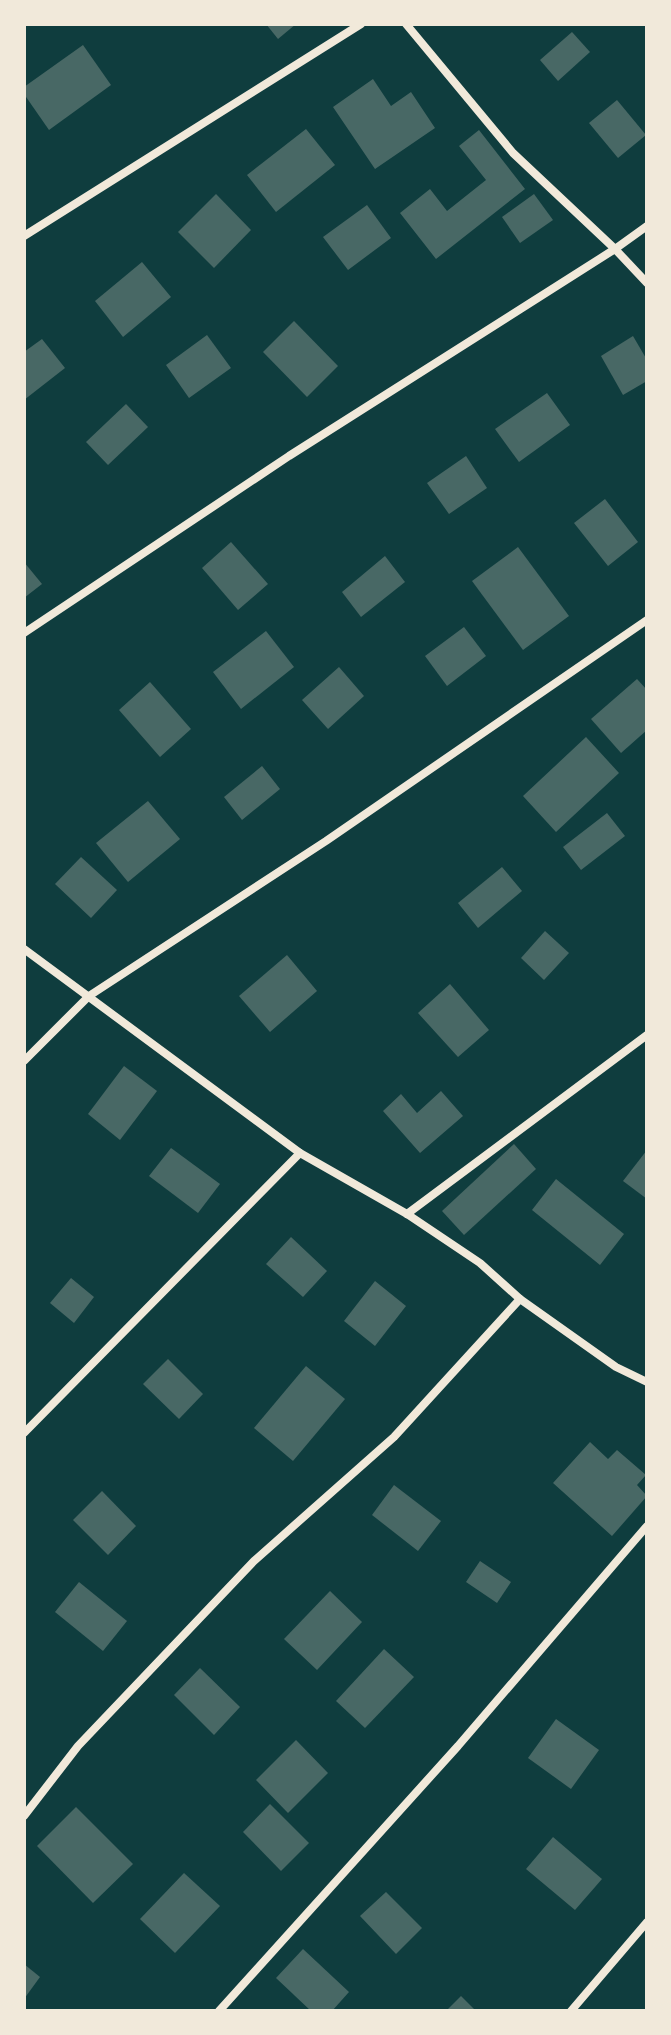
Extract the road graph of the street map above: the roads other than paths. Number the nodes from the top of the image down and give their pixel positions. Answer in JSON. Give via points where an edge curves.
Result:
{"nodes":[{"id":1,"x":361,"y":24,"type":"edge"},
{"id":2,"x":406,"y":24,"type":"edge"},
{"id":3,"x":647,"y":226,"type":"edge"},
{"id":4,"x":24,"y":236,"type":"edge"},
{"id":5,"x":615,"y":249,"type":"junction"},
{"id":6,"x":647,"y":283,"type":"edge"},
{"id":7,"x":647,"y":620,"type":"edge"},
{"id":8,"x":24,"y":633,"type":"edge"},
{"id":9,"x":24,"y":949,"type":"edge"},
{"id":10,"x":89,"y":996,"type":"junction"},
{"id":11,"x":647,"y":1035,"type":"edge"},
{"id":12,"x":24,"y":1061,"type":"edge"},
{"id":13,"x":300,"y":1153,"type":"junction"},
{"id":14,"x":407,"y":1214,"type":"junction"},
{"id":15,"x":520,"y":1299,"type":"junction"},
{"id":16,"x":647,"y":1382,"type":"edge"},
{"id":17,"x":24,"y":1433,"type":"edge"},
{"id":18,"x":647,"y":1526,"type":"edge"},
{"id":19,"x":24,"y":1816,"type":"edge"},
{"id":20,"x":647,"y":1922,"type":"edge"},
{"id":21,"x":577,"y":2008,"type":"edge"},
{"id":22,"x":219,"y":2011,"type":"edge"}],
"edges":[{"from":1,"to":4,"type":"street"},
{"from":2,"to":5,"type":"street","via":[[513,153]]},
{"from":3,"to":5,"type":"street"},
{"from":5,"to":6,"type":"street"},
{"from":5,"to":8,"type":"street","via":[[289,456]]},
{"from":7,"to":10,"type":"street"},
{"from":9,"to":10,"type":"street"},
{"from":10,"to":12,"type":"street"},
{"from":10,"to":13,"type":"street"},
{"from":11,"to":14,"type":"street"},
{"from":13,"to":14,"type":"street"},
{"from":13,"to":17,"type":"street"},
{"from":14,"to":15,"type":"street","via":[[480,1263]]},
{"from":15,"to":16,"type":"street","via":[[616,1367]]},
{"from":15,"to":19,"type":"street","via":[[394,1437],[254,1561],[78,1746]]},
{"from":18,"to":22,"type":"street"},
{"from":20,"to":21,"type":"street"}]}
